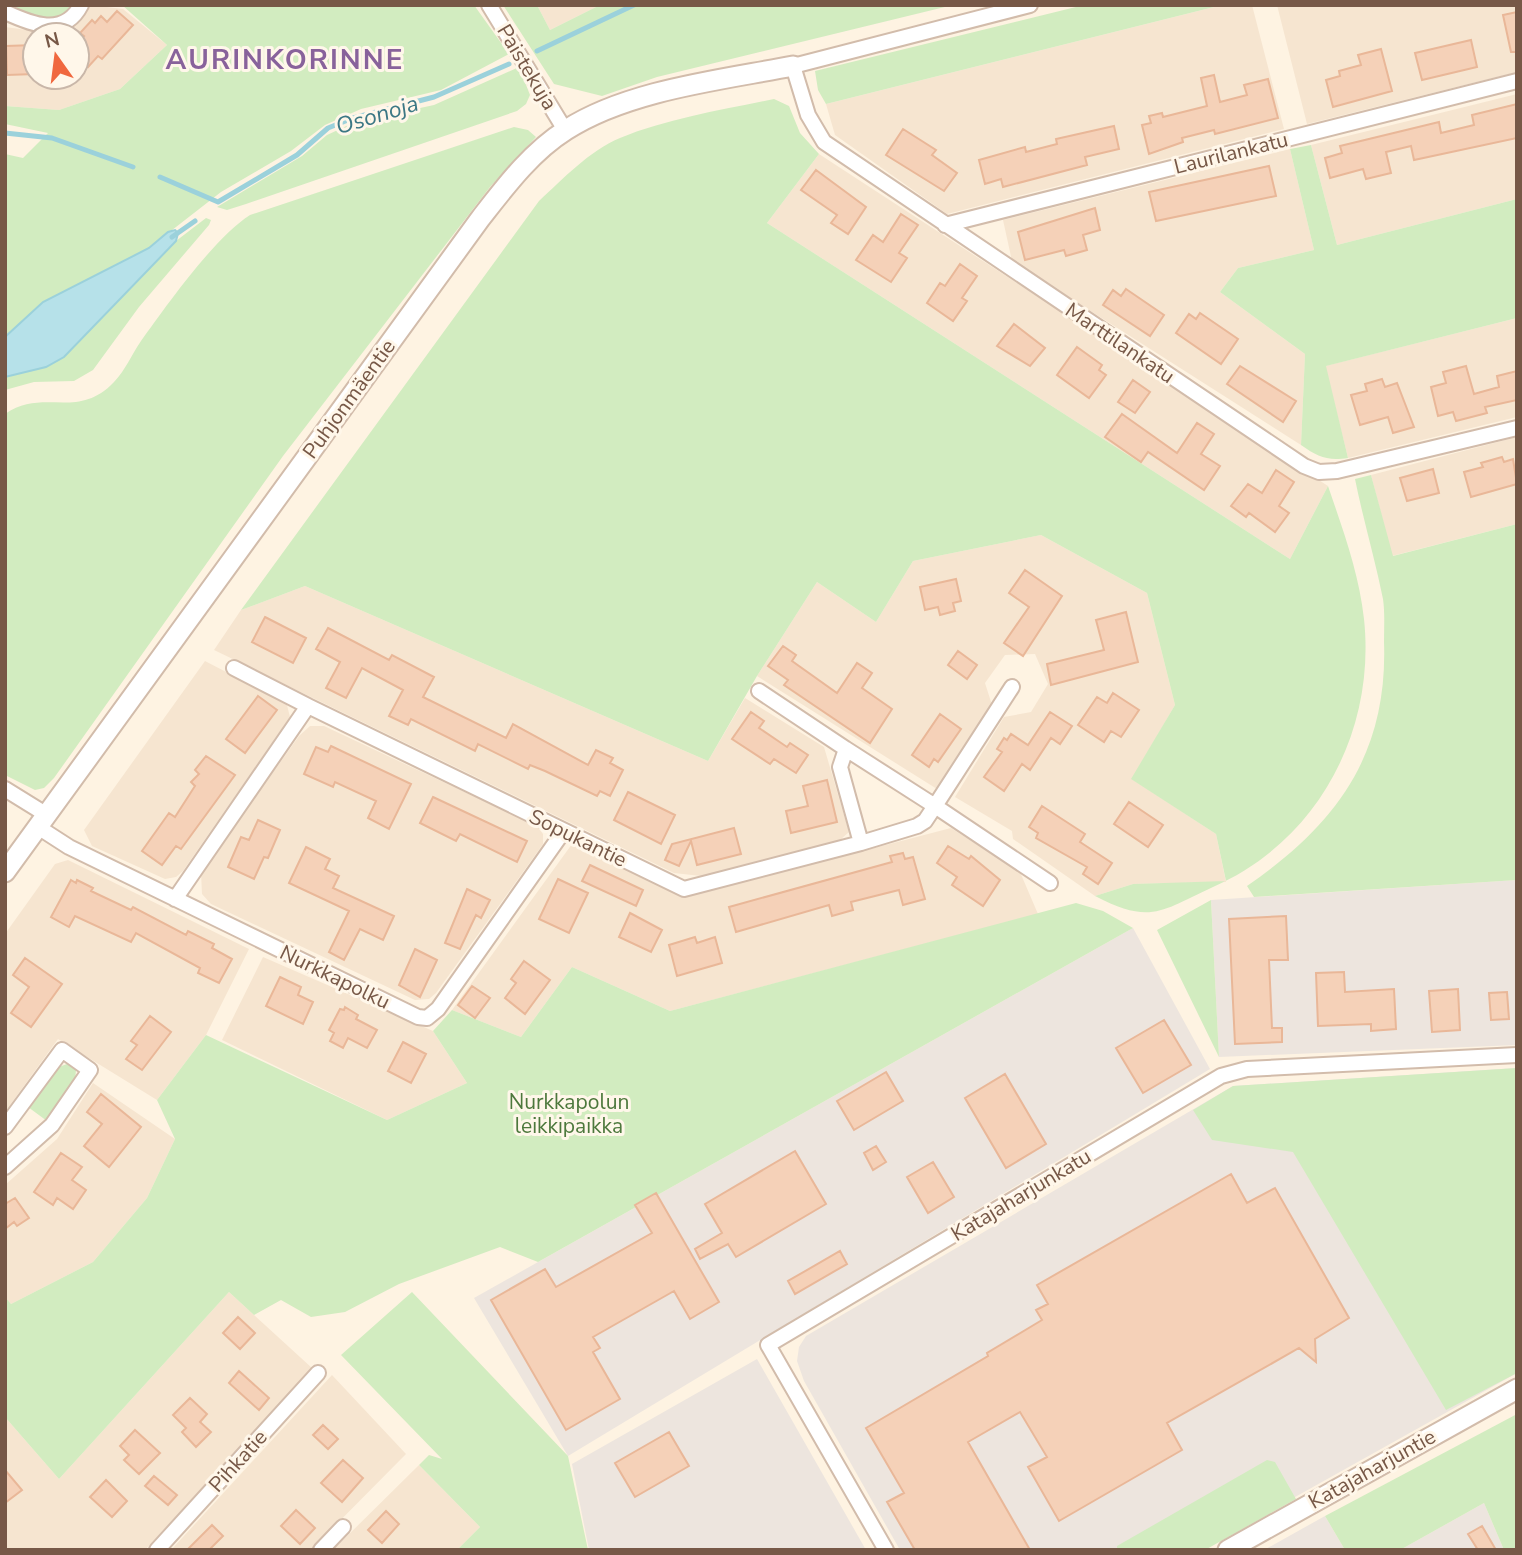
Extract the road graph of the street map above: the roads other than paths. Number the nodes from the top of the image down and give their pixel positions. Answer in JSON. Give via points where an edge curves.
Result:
{"nodes":[{"id":1,"x":81,"y":5,"type":"edge"},
{"id":2,"x":489,"y":5,"type":"edge"},
{"id":3,"x":1030,"y":5,"type":"edge"},
{"id":4,"x":5,"y":12,"type":"edge"},
{"id":5,"x":793,"y":66,"type":"junction"},
{"id":6,"x":1517,"y":81,"type":"edge"},
{"id":7,"x":565,"y":130,"type":"junction"},
{"id":8,"x":945,"y":225,"type":"junction"},
{"id":9,"x":1517,"y":428,"type":"edge"},
{"id":10,"x":234,"y":668,"type":"dead end"},
{"id":11,"x":1012,"y":687,"type":"dead end"},
{"id":12,"x":759,"y":691,"type":"dead end"},
{"id":13,"x":308,"y":706,"type":"junction"},
{"id":14,"x":846,"y":749,"type":"junction"},
{"id":15,"x":5,"y":789,"type":"edge"},
{"id":16,"x":935,"y":806,"type":"junction"},
{"id":17,"x":42,"y":821,"type":"junction"},
{"id":18,"x":563,"y":832,"type":"junction"},
{"id":19,"x":862,"y":843,"type":"junction"},
{"id":20,"x":5,"y":872,"type":"edge"},
{"id":21,"x":1050,"y":883,"type":"dead end"},
{"id":22,"x":174,"y":899,"type":"junction"},
{"id":23,"x":1517,"y":1055,"type":"edge"},
{"id":24,"x":5,"y":1127,"type":"edge"},
{"id":25,"x":5,"y":1167,"type":"edge"},
{"id":26,"x":318,"y":1373,"type":"dead end"},
{"id":27,"x":1517,"y":1389,"type":"edge"},
{"id":28,"x":343,"y":1527,"type":"dead end"},
{"id":29,"x":158,"y":1550,"type":"edge"},
{"id":30,"x":321,"y":1550,"type":"edge"},
{"id":31,"x":886,"y":1550,"type":"edge"},
{"id":32,"x":1228,"y":1550,"type":"edge"}],
"edges":[{"from":1,"to":4,"type":"street","via":[[69,21],[57,26],[26,22]]},
{"from":2,"to":7,"type":"street","name":"Paistekuja"},
{"from":3,"to":5,"type":"street"},
{"from":5,"to":7,"type":"street","name":"Puhjonmäentie","via":[[688,86],[603,111]]},
{"from":5,"to":8,"type":"street","name":"Marttilankatu","via":[[808,115],[824,142]]},
{"from":6,"to":8,"type":"street","name":"Laurilankatu"},
{"from":7,"to":17,"type":"street","name":"Puhjonmäentie","via":[[517,174],[480,219]]},
{"from":8,"to":9,"type":"street","name":"Marttilankatu","via":[[1319,472]]},
{"from":10,"to":13,"type":"street","name":"Sopukantie"},
{"from":11,"to":16,"type":"street","name":"Sopukantie"},
{"from":12,"to":14,"type":"street"},
{"from":13,"to":18,"type":"street","name":"Sopukantie"},
{"from":13,"to":22,"type":"street"},
{"from":14,"to":16,"type":"street"},
{"from":14,"to":19,"type":"street","via":[[840,767]]},
{"from":15,"to":17,"type":"street","name":"Nurkkapolku"},
{"from":16,"to":19,"type":"street","name":"Sopukantie","via":[[917,826]]},
{"from":16,"to":21,"type":"street"},
{"from":17,"to":20,"type":"street","name":"Puhjonmäentie"},
{"from":17,"to":22,"type":"street","name":"Nurkkapolku","via":[[58,841]]},
{"from":18,"to":19,"type":"street","name":"Sopukantie","via":[[684,888]]},
{"from":18,"to":22,"type":"street","name":"Nurkkapolku","via":[[438,1009],[427,1018]]},
{"from":23,"to":31,"type":"street","name":"Katajaharjunkatu","via":[[1247,1069],[1221,1076],[768,1345]]},
{"from":24,"to":25,"type":"street","via":[[62,1050],[90,1070],[52,1125]]},
{"from":26,"to":29,"type":"street","name":"Pihkatie"},
{"from":27,"to":32,"type":"street","name":"Katajaharjuntie"},
{"from":28,"to":30,"type":"street"}]}
